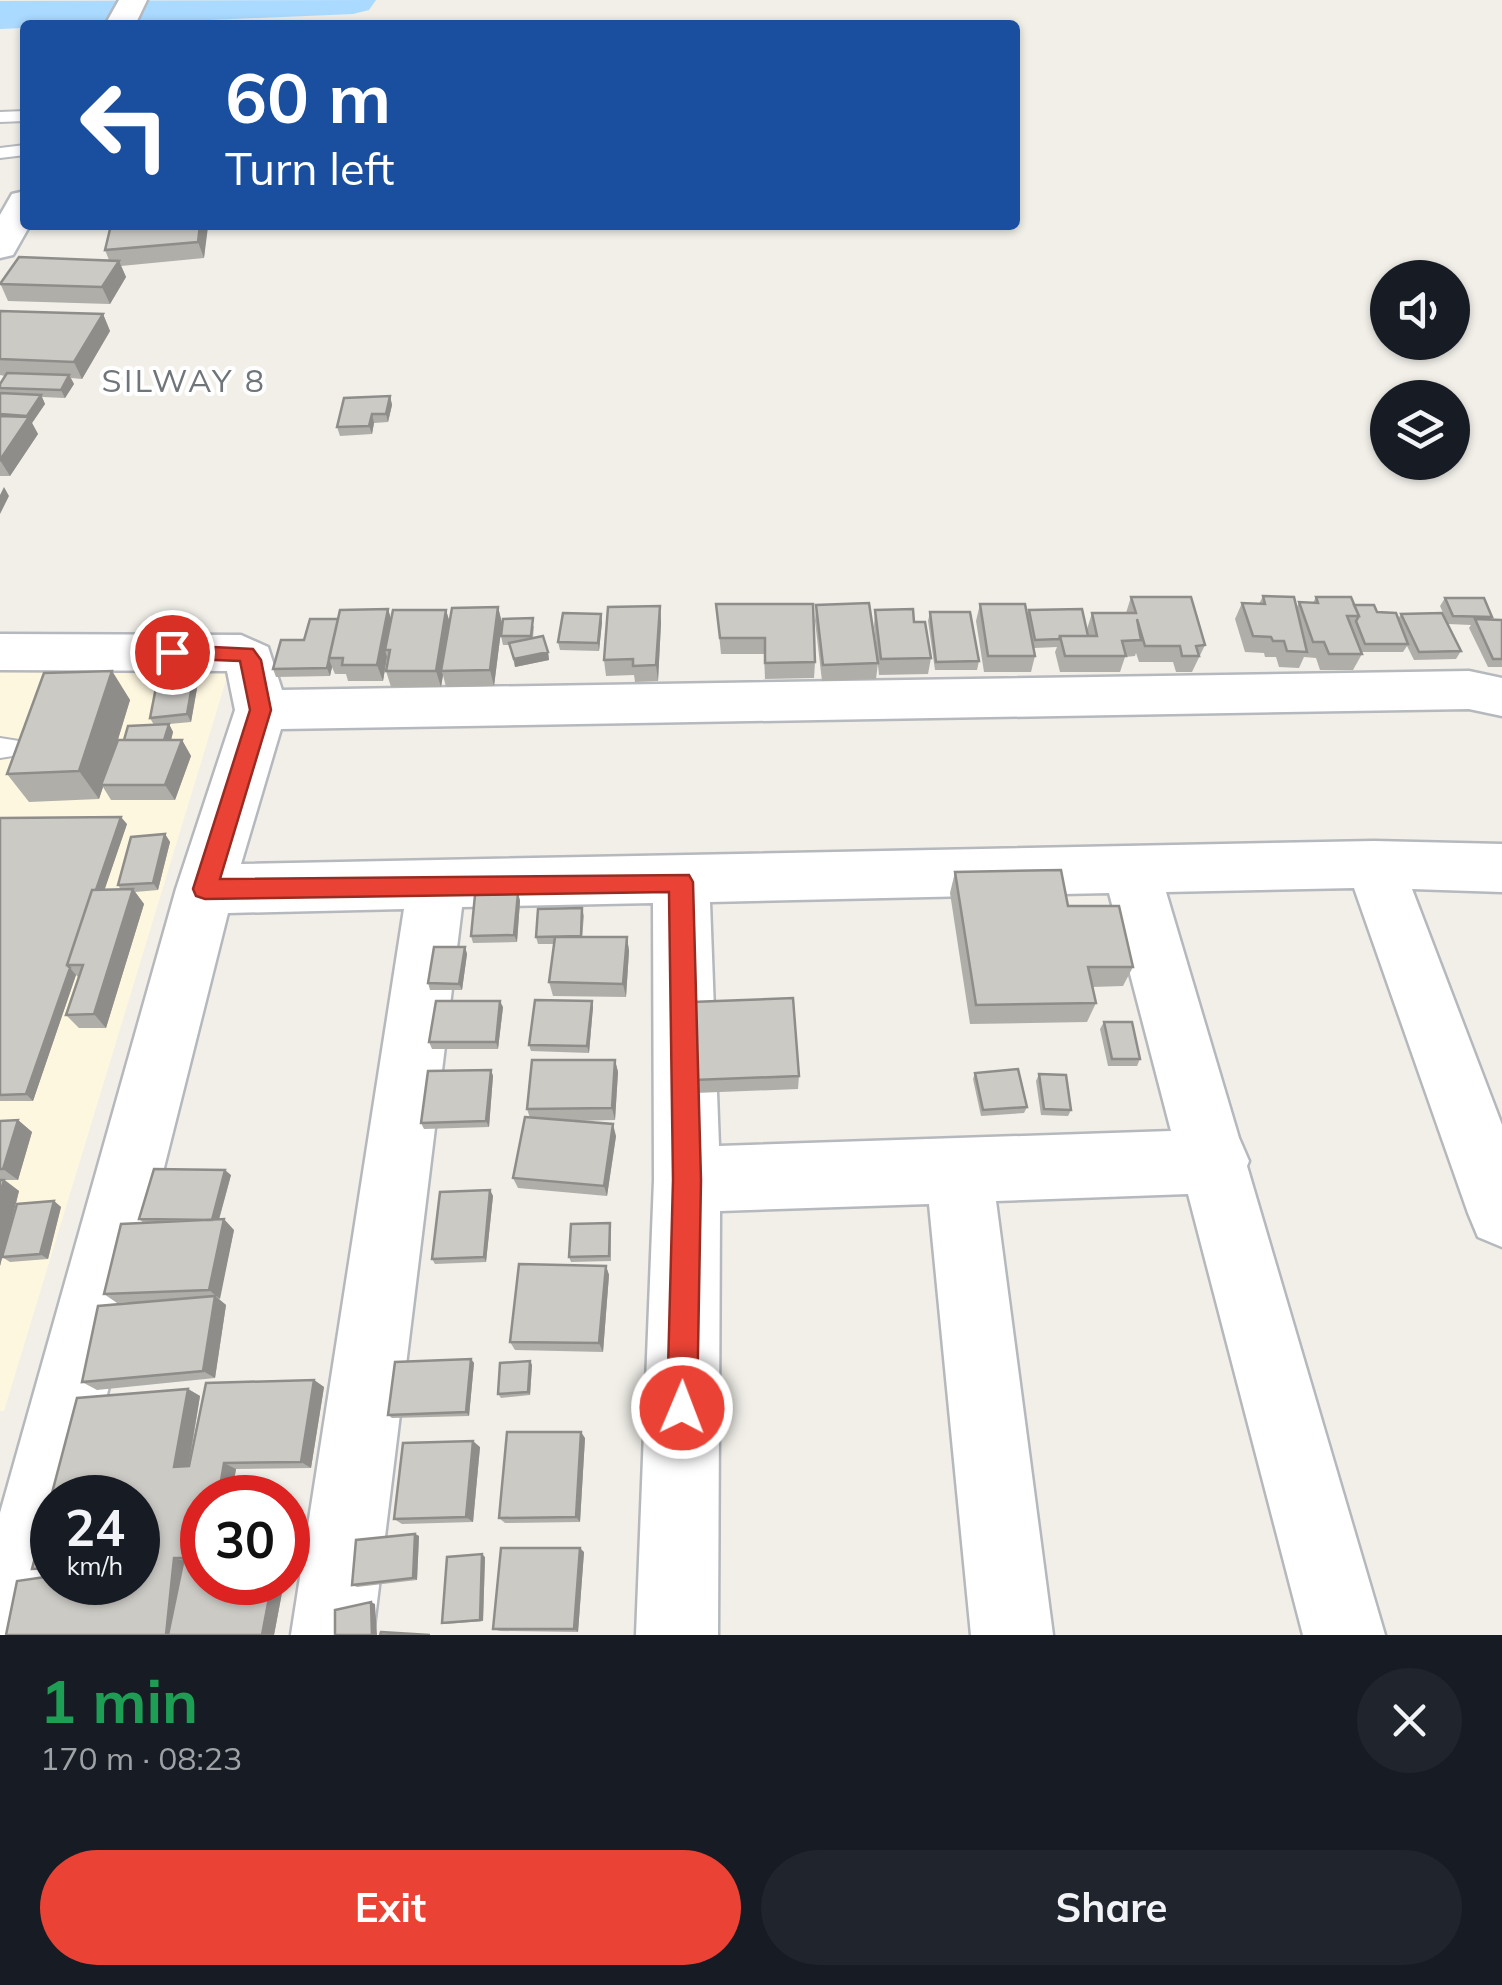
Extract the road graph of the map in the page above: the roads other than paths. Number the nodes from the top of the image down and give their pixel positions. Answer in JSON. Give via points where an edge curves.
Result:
{"nodes":[{"id":1,"x":20,"y":211,"type":"edge"},
{"id":2,"x":0,"y":247,"type":"edge"},
{"id":3,"x":0,"y":652,"type":"edge"},
{"id":4,"x":1502,"y":697,"type":"edge"},
{"id":5,"x":261,"y":710,"type":"junction"},
{"id":6,"x":1374,"y":864,"type":"junction"},
{"id":7,"x":1502,"y":868,"type":"edge"},
{"id":8,"x":1132,"y":872,"type":"junction"},
{"id":9,"x":437,"y":882,"type":"junction"},
{"id":10,"x":681,"y":882,"type":"junction"},
{"id":11,"x":205,"y":889,"type":"junction"},
{"id":12,"x":1216,"y":1161,"type":"junction"},
{"id":13,"x":959,"y":1168,"type":"junction"},
{"id":14,"x":687,"y":1180,"type":"junction"},
{"id":15,"x":1502,"y":1213,"type":"edge"},
{"id":16,"x":6,"y":1635,"type":"edge"},
{"id":17,"x":332,"y":1635,"type":"edge"},
{"id":18,"x":677,"y":1635,"type":"edge"},
{"id":19,"x":1012,"y":1635,"type":"edge"},
{"id":20,"x":1344,"y":1635,"type":"edge"}],
"edges":[{"from":1,"to":2,"type":"street"},
{"from":3,"to":5,"type":"street","via":[[241,653],[250,660]]},
{"from":4,"to":5,"type":"street","via":[[1470,690]]},
{"from":5,"to":11,"type":"street"},
{"from":6,"to":7,"type":"street"},
{"from":6,"to":8,"type":"street"},
{"from":6,"to":15,"type":"street"},
{"from":8,"to":10,"type":"street"},
{"from":8,"to":12,"type":"street"},
{"from":9,"to":10,"type":"street"},
{"from":9,"to":11,"type":"street"},
{"from":9,"to":17,"type":"street"},
{"from":10,"to":14,"type":"street"},
{"from":11,"to":16,"type":"street"},
{"from":12,"to":13,"type":"street"},
{"from":12,"to":20,"type":"street"},
{"from":13,"to":14,"type":"street"},
{"from":13,"to":19,"type":"street"},
{"from":14,"to":18,"type":"street"}]}
